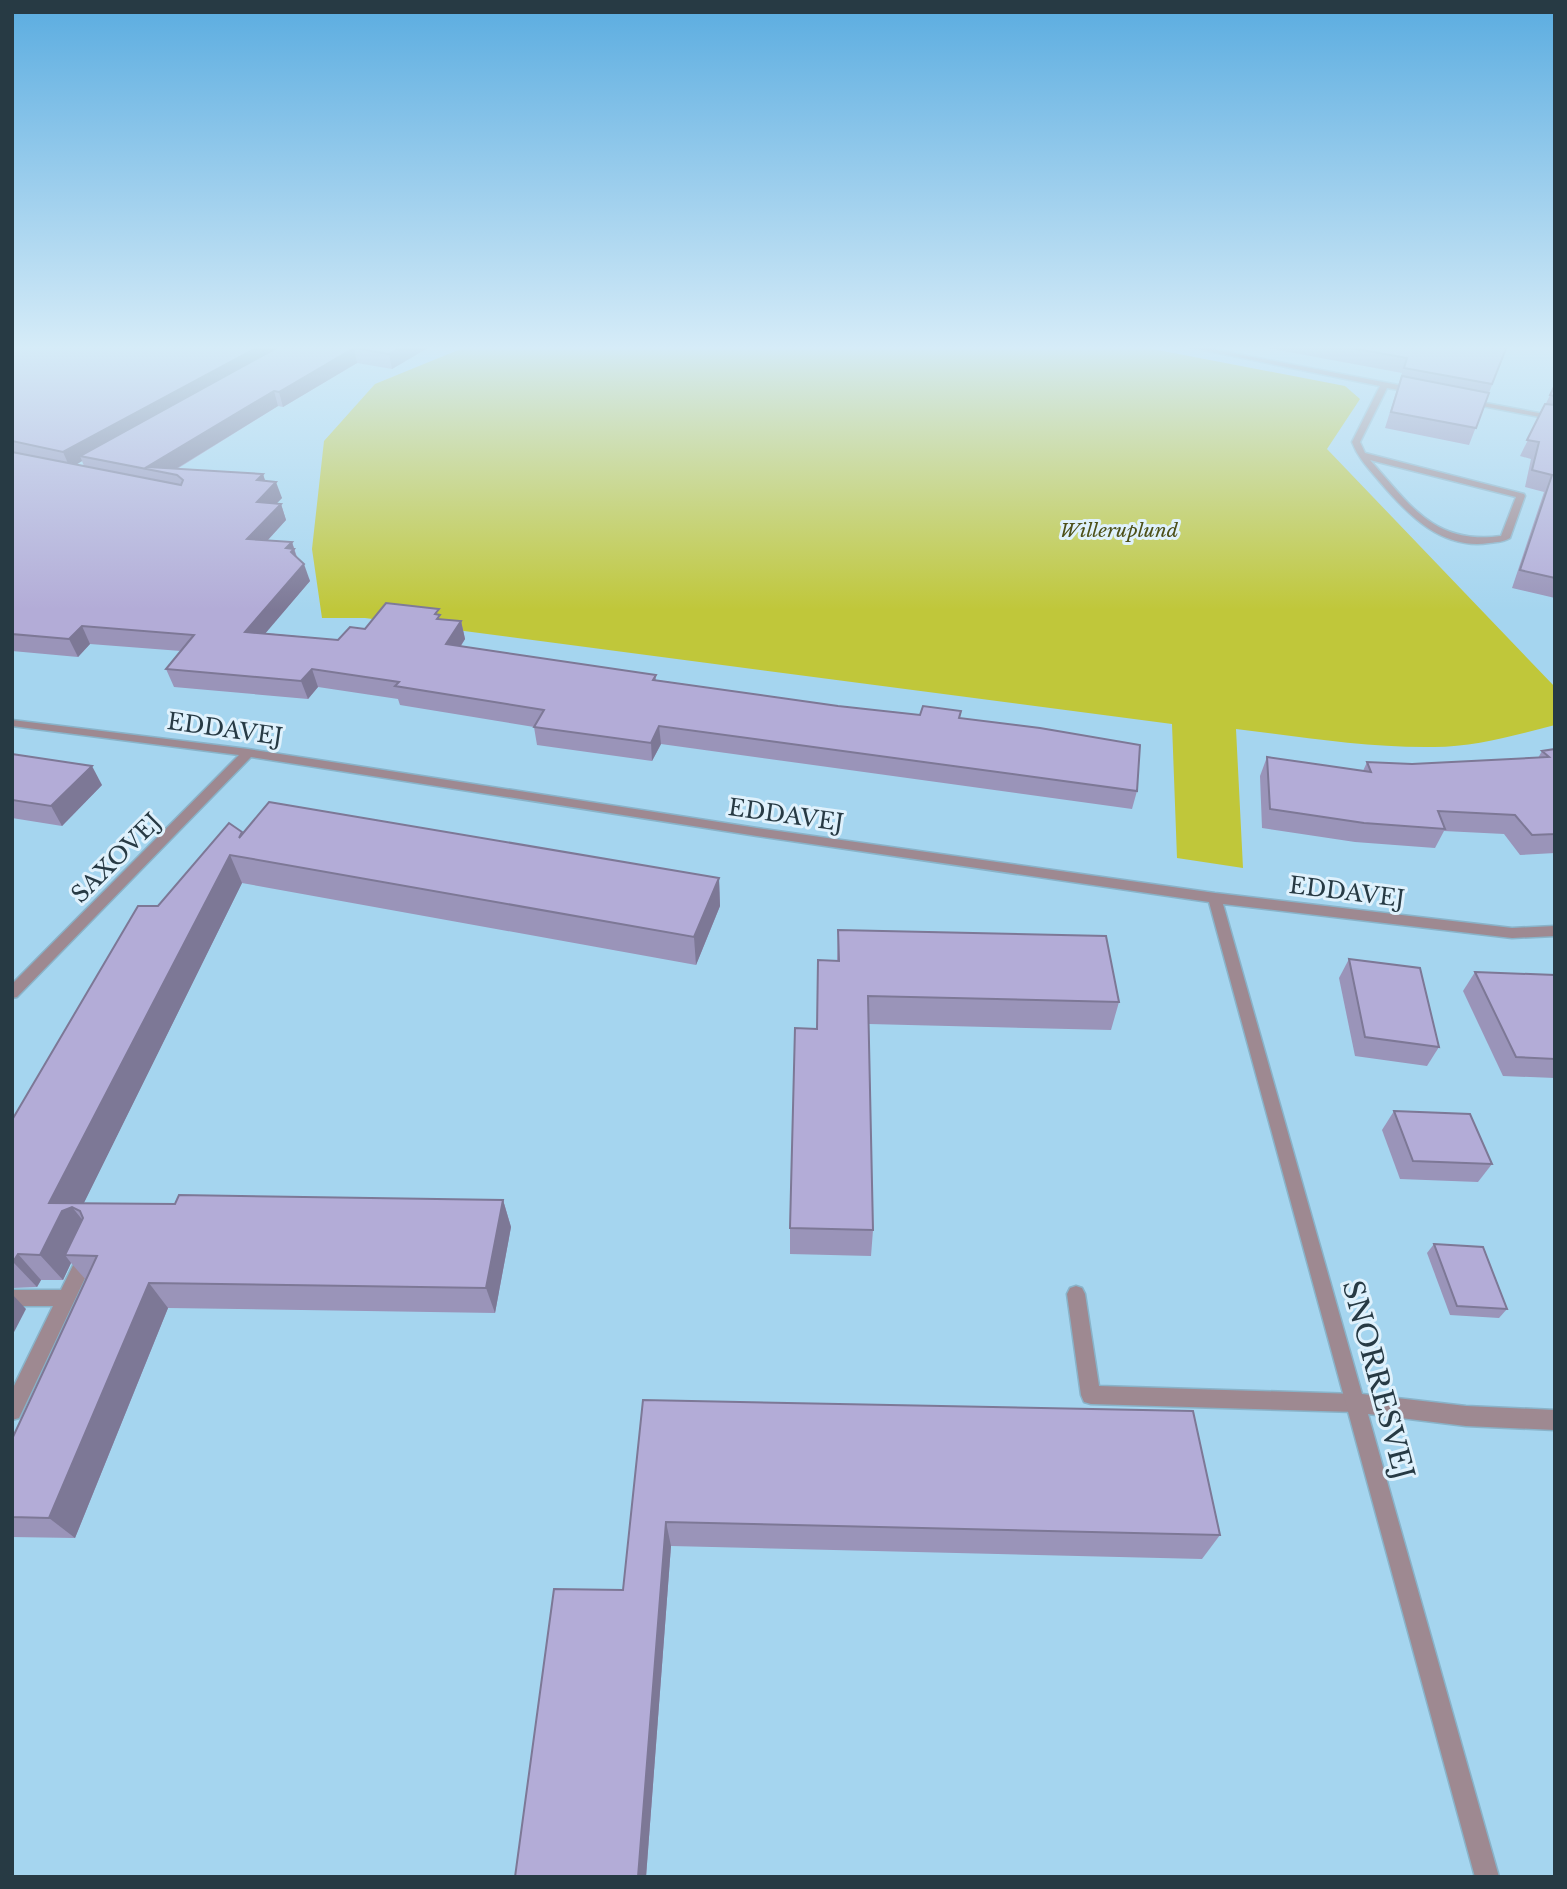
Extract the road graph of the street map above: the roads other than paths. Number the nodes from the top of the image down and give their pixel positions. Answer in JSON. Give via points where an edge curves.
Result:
{"nodes":[{"id":1,"x":1360,"y":434,"type":"edge"},
{"id":2,"x":1361,"y":455,"type":"junction"},
{"id":3,"x":12,"y":723,"type":"edge"},
{"id":4,"x":248,"y":753,"type":"junction"},
{"id":5,"x":1215,"y":898,"type":"junction"},
{"id":6,"x":1555,"y":931,"type":"edge"},
{"id":7,"x":12,"y":993,"type":"edge"},
{"id":8,"x":92,"y":1242,"type":"edge"},
{"id":9,"x":1076,"y":1294,"type":"dead end"},
{"id":10,"x":12,"y":1298,"type":"edge"},
{"id":11,"x":66,"y":1298,"type":"junction"},
{"id":12,"x":1356,"y":1403,"type":"junction"},
{"id":13,"x":12,"y":1411,"type":"edge"},
{"id":14,"x":1555,"y":1420,"type":"edge"},
{"id":15,"x":1487,"y":1877,"type":"edge"}],
"edges":[{"from":1,"to":2,"type":"street","via":[[1356,442]]},
{"from":2,"to":2,"type":"street","via":[[1430,528],[1472,543],[1506,538],[1521,496]]},
{"from":3,"to":4,"type":"street","name":"EDDAVEJ"},
{"from":4,"to":5,"type":"street","name":"EDDAVEJ"},
{"from":4,"to":7,"type":"street","name":"SAXOVEJ"},
{"from":5,"to":6,"type":"street","name":"EDDAVEJ","via":[[1512,933]]},
{"from":5,"to":12,"type":"street","name":"SNORRESVEJ"},
{"from":8,"to":11,"type":"street"},
{"from":9,"to":12,"type":"street","via":[[1091,1395]]},
{"from":10,"to":11,"type":"street"},
{"from":11,"to":13,"type":"street"},
{"from":12,"to":14,"type":"street","via":[[1466,1416]]},
{"from":12,"to":15,"type":"street","name":"SNORRESVEJ"}]}
